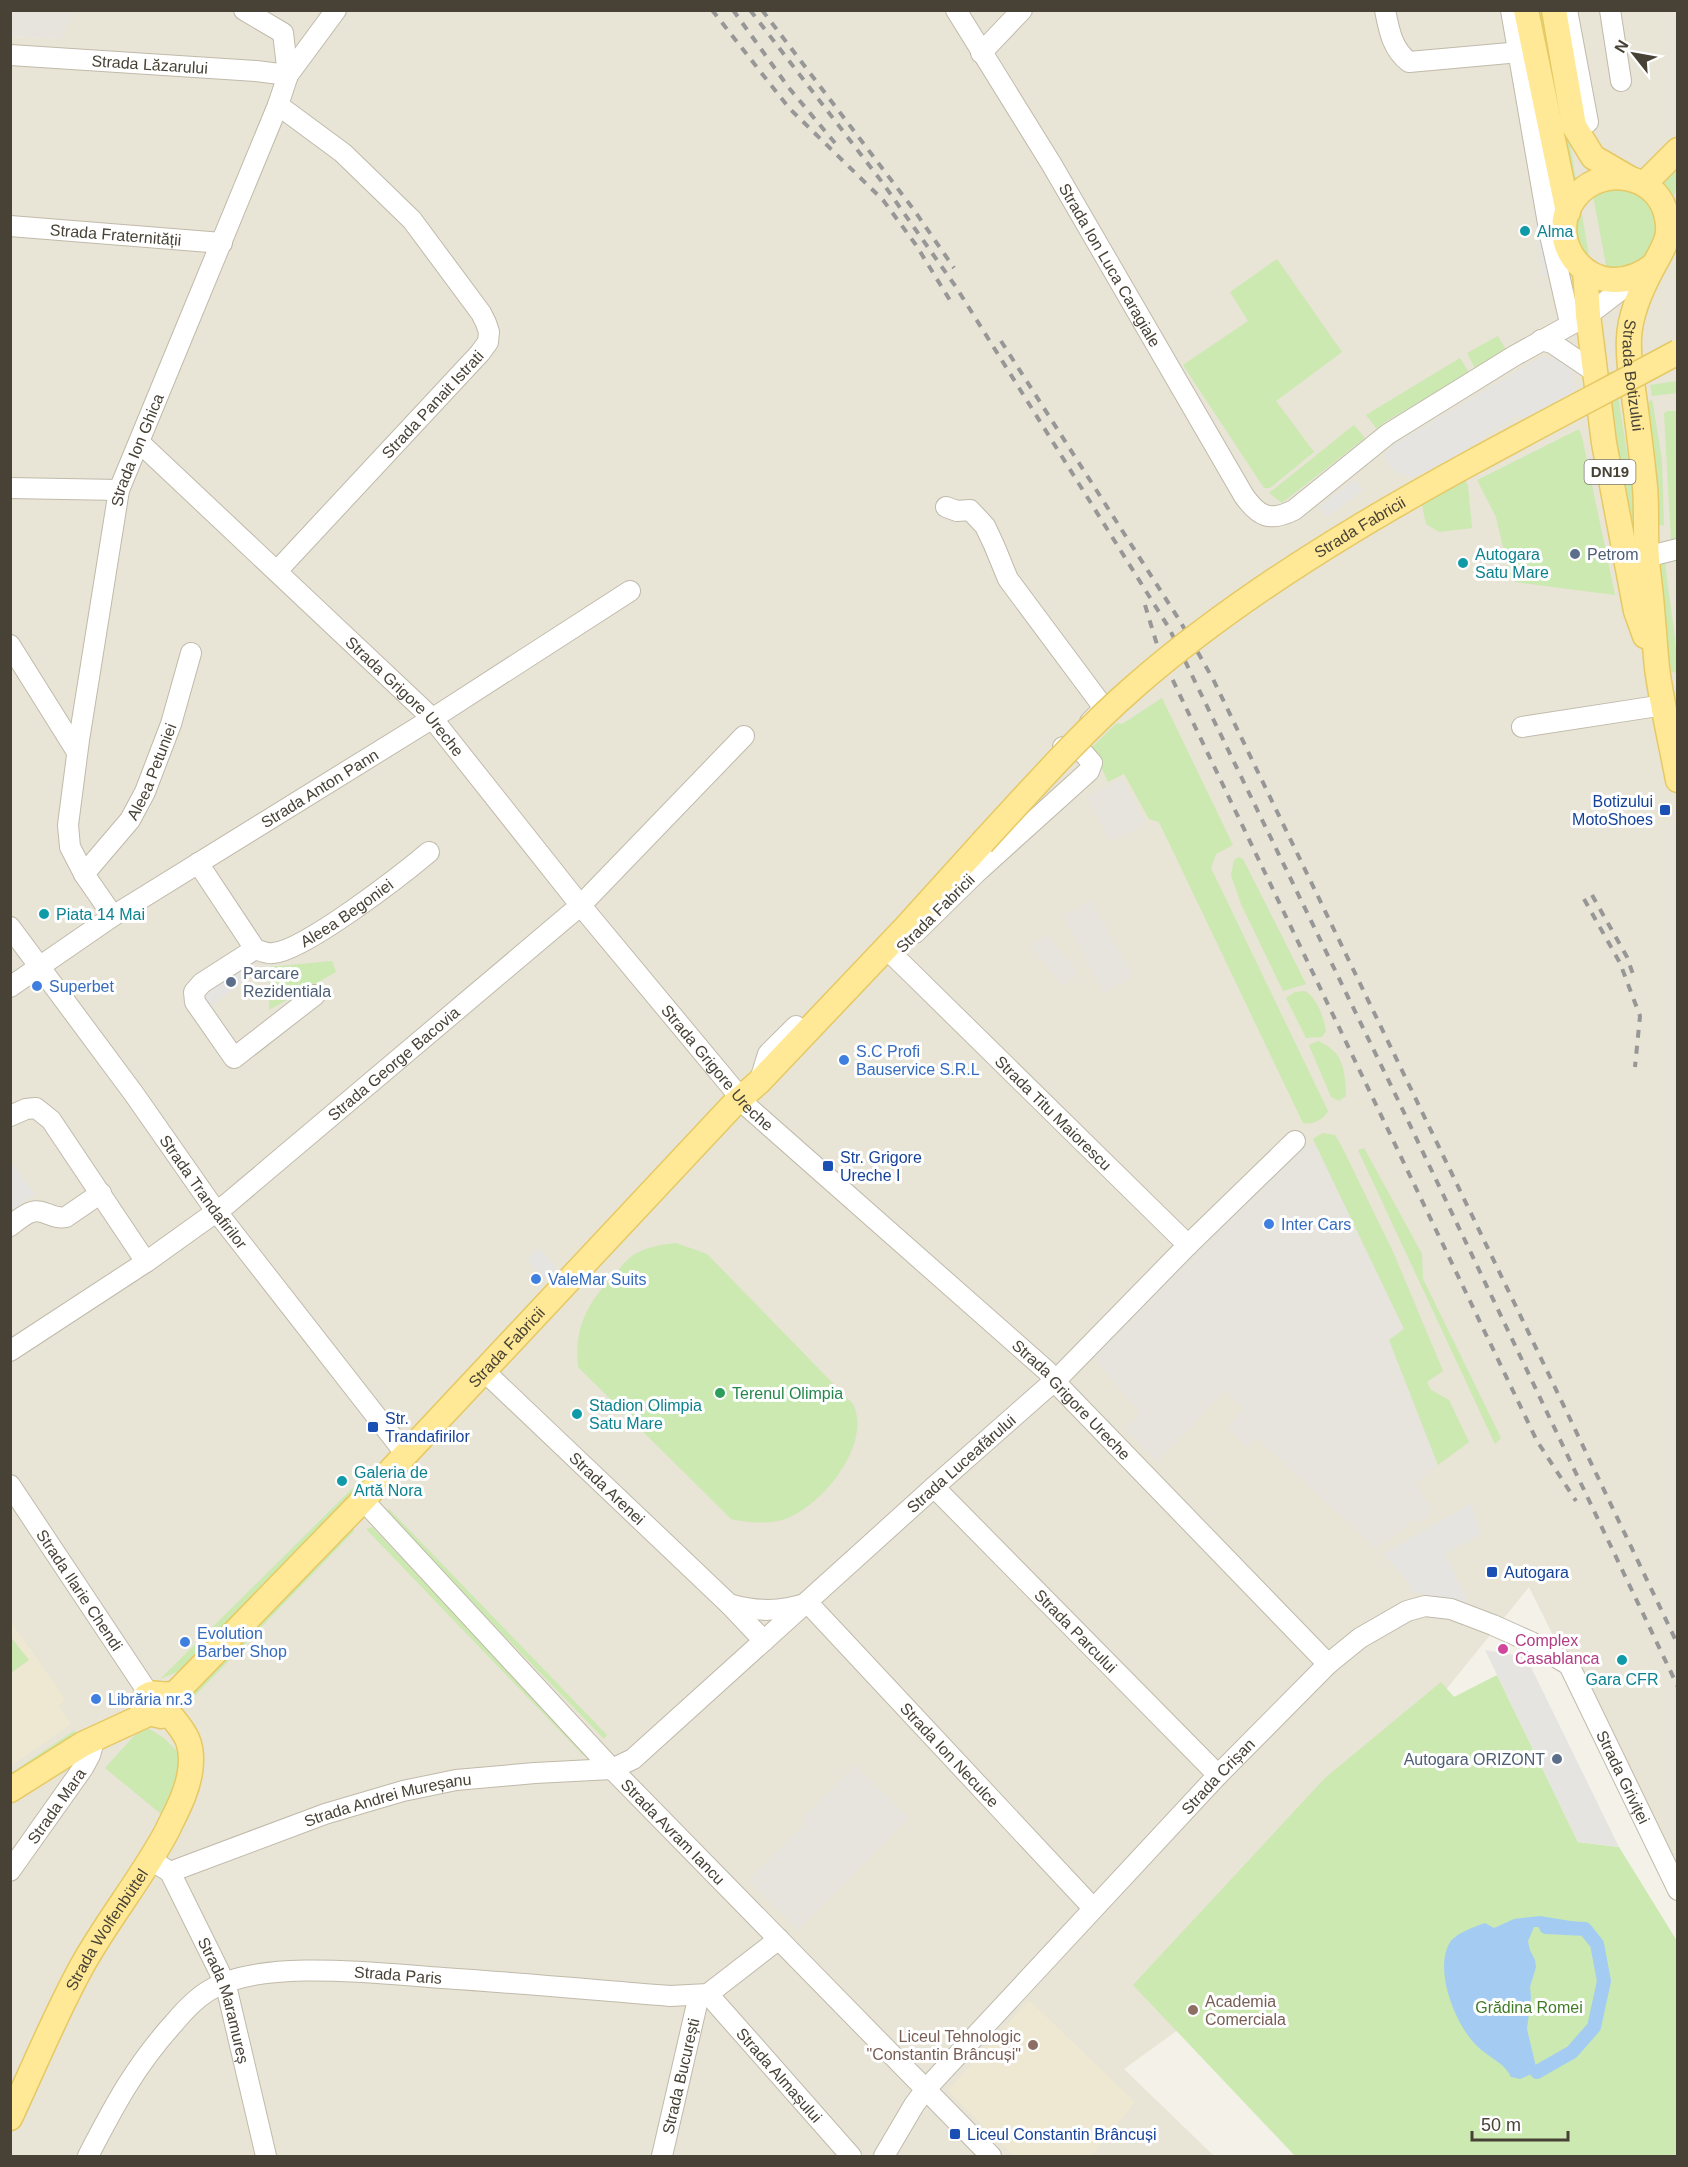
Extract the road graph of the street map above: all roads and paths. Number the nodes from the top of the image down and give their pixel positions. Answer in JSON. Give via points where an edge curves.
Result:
{"nodes":[{"id":1,"x":244,"y":10,"type":"edge"},
{"id":2,"x":336,"y":10,"type":"edge"},
{"id":3,"x":956,"y":10,"type":"edge"},
{"id":4,"x":1022,"y":10,"type":"edge"},
{"id":5,"x":1385,"y":10,"type":"edge"},
{"id":6,"x":1511,"y":10,"type":"edge"},
{"id":7,"x":1526,"y":10,"type":"edge"},
{"id":8,"x":1554,"y":10,"type":"edge"},
{"id":9,"x":1567,"y":10,"type":"edge"},
{"id":10,"x":1610,"y":10,"type":"edge"},
{"id":11,"x":1526,"y":52,"type":"junction"},
{"id":12,"x":981,"y":53,"type":"junction"},
{"id":13,"x":10,"y":55,"type":"edge"},
{"id":14,"x":288,"y":75,"type":"junction"},
{"id":15,"x":1621,"y":81,"type":"dead end"},
{"id":16,"x":278,"y":105,"type":"junction"},
{"id":17,"x":1588,"y":122,"type":"dead end"},
{"id":18,"x":1677,"y":150,"type":"edge"},
{"id":19,"x":1637,"y":181,"type":"junction"},
{"id":20,"x":1677,"y":209,"type":"edge"},
{"id":21,"x":1568,"y":212,"type":"junction"},
{"id":22,"x":10,"y":226,"type":"edge"},
{"id":23,"x":1668,"y":237,"type":"junction"},
{"id":24,"x":222,"y":243,"type":"junction"},
{"id":25,"x":1654,"y":264,"type":"junction"},
{"id":26,"x":1585,"y":270,"type":"junction"},
{"id":27,"x":1628,"y":280,"type":"junction"},
{"id":28,"x":1579,"y":319,"type":"junction"},
{"id":29,"x":1541,"y":340,"type":"junction"},
{"id":30,"x":1677,"y":352,"type":"edge"},
{"id":31,"x":1595,"y":372,"type":"junction"},
{"id":32,"x":139,"y":442,"type":"junction"},
{"id":33,"x":10,"y":488,"type":"edge"},
{"id":34,"x":119,"y":489,"type":"junction"},
{"id":35,"x":946,"y":507,"type":"dead end"},
{"id":36,"x":1677,"y":549,"type":"edge"},
{"id":37,"x":1636,"y":559,"type":"junction"},
{"id":38,"x":277,"y":570,"type":"junction"},
{"id":39,"x":630,"y":591,"type":"dead end"},
{"id":40,"x":10,"y":645,"type":"edge"},
{"id":41,"x":191,"y":653,"type":"dead end"},
{"id":42,"x":1664,"y":705,"type":"junction"},
{"id":43,"x":432,"y":718,"type":"junction"},
{"id":44,"x":1522,"y":727,"type":"dead end"},
{"id":45,"x":744,"y":736,"type":"dead end"},
{"id":46,"x":1063,"y":747,"type":"junction"},
{"id":47,"x":77,"y":752,"type":"junction"},
{"id":48,"x":1677,"y":780,"type":"edge"},
{"id":49,"x":429,"y":852,"type":"dead end"},
{"id":50,"x":198,"y":863,"type":"junction"},
{"id":51,"x":84,"y":874,"type":"junction"},
{"id":52,"x":581,"y":905,"type":"junction"},
{"id":53,"x":113,"y":916,"type":"junction"},
{"id":54,"x":10,"y":927,"type":"edge"},
{"id":55,"x":255,"y":949,"type":"junction"},
{"id":56,"x":893,"y":955,"type":"junction"},
{"id":57,"x":40,"y":968,"type":"junction"},
{"id":58,"x":10,"y":987,"type":"edge"},
{"id":59,"x":315,"y":995,"type":"dead end"},
{"id":60,"x":759,"y":1082,"type":"junction"},
{"id":61,"x":740,"y":1098,"type":"junction"},
{"id":62,"x":10,"y":1116,"type":"edge"},
{"id":63,"x":1295,"y":1141,"type":"dead end"},
{"id":64,"x":101,"y":1193,"type":"junction"},
{"id":65,"x":218,"y":1212,"type":"junction"},
{"id":66,"x":10,"y":1226,"type":"edge"},
{"id":67,"x":1188,"y":1245,"type":"junction"},
{"id":68,"x":146,"y":1262,"type":"junction"},
{"id":69,"x":10,"y":1351,"type":"edge"},
{"id":70,"x":484,"y":1371,"type":"junction"},
{"id":71,"x":1054,"y":1380,"type":"junction"},
{"id":72,"x":405,"y":1453,"type":"junction"},
{"id":73,"x":10,"y":1485,"type":"edge"},
{"id":74,"x":933,"y":1487,"type":"junction"},
{"id":75,"x":363,"y":1500,"type":"junction"},
{"id":76,"x":808,"y":1603,"type":"junction"},
{"id":77,"x":729,"y":1604,"type":"junction"},
{"id":78,"x":764,"y":1641,"type":"junction"},
{"id":79,"x":1328,"y":1664,"type":"junction"},
{"id":80,"x":1569,"y":1665,"type":"joint"},
{"id":81,"x":158,"y":1703,"type":"junction"},
{"id":82,"x":95,"y":1737,"type":"junction"},
{"id":83,"x":612,"y":1768,"type":"junction"},
{"id":84,"x":1218,"y":1775,"type":"junction"},
{"id":85,"x":10,"y":1790,"type":"edge"},
{"id":86,"x":160,"y":1866,"type":"junction"},
{"id":87,"x":10,"y":1871,"type":"edge"},
{"id":88,"x":1677,"y":1890,"type":"edge"},
{"id":89,"x":1093,"y":1908,"type":"junction"},
{"id":90,"x":779,"y":1939,"type":"junction"},
{"id":91,"x":224,"y":1984,"type":"junction"},
{"id":92,"x":704,"y":1994,"type":"junction"},
{"id":93,"x":926,"y":2089,"type":"junction"},
{"id":94,"x":10,"y":2118,"type":"edge"},
{"id":95,"x":88,"y":2157,"type":"edge"},
{"id":96,"x":266,"y":2157,"type":"edge"},
{"id":97,"x":662,"y":2157,"type":"edge"},
{"id":98,"x":851,"y":2157,"type":"edge"},
{"id":99,"x":884,"y":2157,"type":"edge"},
{"id":100,"x":991,"y":2157,"type":"edge"}],
"edges":[{"from":1,"to":14,"type":"street","via":[[283,33]]},
{"from":2,"to":14,"type":"street","name":"Strada Ion Ghica"},
{"from":3,"to":12,"type":"street","name":"Strada Ion Luca Caragiale"},
{"from":4,"to":12,"type":"street"},
{"from":5,"to":11,"type":"street","via":[[1399,54],[1409,62]]},
{"from":6,"to":11,"type":"street"},
{"from":7,"to":11,"type":"main road"},
{"from":8,"to":19,"type":"main road","via":[[1574,126],[1593,158]]},
{"from":9,"to":17,"type":"street"},
{"from":10,"to":15,"type":"street"},
{"from":11,"to":21,"type":"main road"},
{"from":11,"to":28,"type":"street","via":[[1550,235]]},
{"from":12,"to":29,"type":"street","name":"Strada Ion Luca Caragiale","via":[[1052,165],[1254,510],[1267,516],[1281,516],[1294,510],[1388,434]]},
{"from":13,"to":14,"type":"street","name":"Strada Lăzarului"},
{"from":14,"to":16,"type":"street","name":"Strada Ion Ghica"},
{"from":16,"to":24,"type":"street","name":"Strada Ion Ghica"},
{"from":16,"to":38,"type":"street","name":"Strada Panait Istrati","via":[[343,153],[412,220],[481,313],[489,332],[488,342],[480,352]]},
{"from":18,"to":19,"type":"main road"},
{"from":19,"to":21,"type":"main road","via":[[1612,177],[1595,181],[1573,200]]},
{"from":19,"to":23,"type":"main road","via":[[1656,194],[1664,207]]},
{"from":20,"to":23,"type":"main road","name":"Strada Botizului"},
{"from":21,"to":26,"type":"main road","via":[[1567,243]]},
{"from":22,"to":24,"type":"street","name":"Strada Fraternității"},
{"from":23,"to":25,"type":"main road","name":"Strada Botizului","number":"DN19"},
{"from":24,"to":32,"type":"street","name":"Strada Ion Ghica"},
{"from":25,"to":27,"type":"main road"},
{"from":25,"to":37,"type":"main road","name":"Strada Botizului","number":"DN19","via":[[1639,297],[1629,334],[1628,358],[1645,488]]},
{"from":26,"to":27,"type":"main road","via":[[1599,278]]},
{"from":26,"to":28,"type":"main road","name":"Strada Botizului","number":"DN19"},
{"from":27,"to":28,"type":"street","via":[[1618,292]]},
{"from":28,"to":29,"type":"street"},
{"from":28,"to":31,"type":"main road","name":"Strada Botizului","number":"DN19"},
{"from":29,"to":31,"type":"street","via":[[1552,343]]},
{"from":30,"to":60,"type":"main road","name":"Strada Fabricii","bridge":true,"via":[[1412,495],[1213,624],[1133,687],[1059,760]]},
{"from":31,"to":37,"type":"main road","name":"Strada Botizului","number":"DN19","via":[[1604,443]]},
{"from":32,"to":34,"type":"street","name":"Strada Ion Ghica"},
{"from":32,"to":38,"type":"street","name":"Strada Grigore Ureche"},
{"from":33,"to":34,"type":"street"},
{"from":34,"to":47,"type":"street","name":"Strada Ion Ghica"},
{"from":35,"to":46,"type":"street","via":[[970,510],[985,526],[1008,579],[1104,708]]},
{"from":36,"to":37,"type":"street"},
{"from":37,"to":42,"type":"main road","name":"Strada Botizului","number":"DN19"},
{"from":38,"to":43,"type":"street","name":"Strada Grigore Ureche"},
{"from":39,"to":43,"type":"street","name":"Strada Anton Pann"},
{"from":40,"to":47,"type":"street"},
{"from":41,"to":51,"type":"street","name":"Aleea Petuniei","via":[[146,792],[130,820]]},
{"from":42,"to":44,"type":"street"},
{"from":42,"to":48,"type":"main road","name":"Strada Botizului","number":"DN19"},
{"from":43,"to":50,"type":"street","name":"Strada Anton Pann"},
{"from":43,"to":52,"type":"street","name":"Strada Grigore Ureche"},
{"from":45,"to":52,"type":"street","name":"Strada George Bacovia"},
{"from":46,"to":56,"type":"street","name":"Strada Fabricii","via":[[1079,748],[1092,763],[1089,771]]},
{"from":46,"to":60,"type":"street","name":"Strada Fabricii","via":[[768,1054]]},
{"from":47,"to":51,"type":"street","name":"Strada Ion Ghica","via":[[68,825],[70,847]]},
{"from":49,"to":55,"type":"street","name":"Aleea Begoniei","via":[[401,876],[285,951]]},
{"from":50,"to":53,"type":"street","name":"Strada Anton Pann"},
{"from":50,"to":55,"type":"street"},
{"from":51,"to":53,"type":"street","name":"Strada Ion Ghica"},
{"from":52,"to":61,"type":"street","name":"Strada Grigore Ureche"},
{"from":52,"to":65,"type":"street","name":"Strada George Bacovia"},
{"from":53,"to":57,"type":"street","name":"Strada Anton Pann"},
{"from":54,"to":57,"type":"street","name":"Strada Trandafirilor"},
{"from":55,"to":59,"type":"street","via":[[194,992],[195,1002],[234,1058]]},
{"from":56,"to":60,"type":"street","name":"Strada Fabricii","via":[[783,1070]]},
{"from":56,"to":67,"type":"street","name":"Strada Titu Maiorescu"},
{"from":57,"to":58,"type":"street","name":"Strada Anton Pann"},
{"from":57,"to":65,"type":"street","name":"Strada Trandafirilor"},
{"from":60,"to":61,"type":"main road","name":"Strada Fabricii"},
{"from":61,"to":70,"type":"main road","name":"Strada Fabricii"},
{"from":61,"to":71,"type":"street","name":"Strada Grigore Ureche"},
{"from":62,"to":64,"type":"street","via":[[26,1109],[42,1112]]},
{"from":63,"to":67,"type":"street","name":"Strada Luceafărului"},
{"from":64,"to":66,"type":"street","via":[[66,1216],[29,1212]]},
{"from":64,"to":68,"type":"street"},
{"from":65,"to":68,"type":"street","name":"Strada George Bacovia"},
{"from":65,"to":72,"type":"street","name":"Strada Trandafirilor"},
{"from":67,"to":71,"type":"street","name":"Strada Luceafărului"},
{"from":68,"to":69,"type":"street","name":"Strada George Bacovia"},
{"from":70,"to":72,"type":"main road","name":"Strada Fabricii"},
{"from":70,"to":77,"type":"street","name":"Strada Arenei"},
{"from":71,"to":74,"type":"street","name":"Strada Luceafărului"},
{"from":71,"to":79,"type":"street","name":"Strada Grigore Ureche"},
{"from":72,"to":75,"type":"main road","name":"Strada Fabricii"},
{"from":73,"to":81,"type":"street","name":"Strada Ilarie Chendi"},
{"from":74,"to":76,"type":"street","name":"Strada Luceafărului"},
{"from":74,"to":84,"type":"street","name":"Strada Parcului"},
{"from":75,"to":81,"type":"main road","name":"Strada Fabricii"},
{"from":75,"to":83,"type":"street","name":"Strada Avram Iancu"},
{"from":76,"to":77,"type":"street","via":[[769,1611]]},
{"from":76,"to":78,"type":"street","name":"Strada Luceafărului"},
{"from":76,"to":89,"type":"street","name":"Strada Ion Neculce"},
{"from":77,"to":78,"type":"street","name":"Strada Arenei"},
{"from":78,"to":83,"type":"street","name":"Strada Luceafărului","via":[[633,1759]]},
{"from":79,"to":80,"type":"street","name":"Strada Crișan","via":[[1387,1620],[1425,1606],[1451,1610],[1493,1625]]},
{"from":79,"to":84,"type":"street","name":"Strada Crișan"},
{"from":80,"to":88,"type":"street","name":"Strada Griviței"},
{"from":81,"to":82,"type":"main road","name":"Strada Fabricii"},
{"from":81,"to":86,"type":"main road","name":"Strada Wolfenbüttel","via":[[188,1742],[191,1761]]},
{"from":82,"to":85,"type":"main road","name":"Strada Fabricii"},
{"from":82,"to":87,"type":"street","name":"Strada Mara","via":[[83,1768]]},
{"from":83,"to":86,"type":"street","name":"Strada Andrei Mureșanu","via":[[456,1780],[403,1791]]},
{"from":83,"to":90,"type":"street","name":"Strada Avram Iancu"},
{"from":84,"to":89,"type":"street","name":"Strada Crișan"},
{"from":86,"to":91,"type":"street","name":"Strada Maramureș"},
{"from":86,"to":94,"type":"main road","name":"Strada Wolfenbüttel","via":[[101,1934],[81,1967]]},
{"from":89,"to":93,"type":"street","name":"Strada Crișan"},
{"from":90,"to":92,"type":"street"},
{"from":90,"to":93,"type":"street","name":"Strada Avram Iancu"},
{"from":91,"to":92,"type":"street","name":"Strada Paris","via":[[277,1972],[334,1971],[670,1996]]},
{"from":91,"to":95,"type":"street","name":"Strada Paris","via":[[208,1991],[186,2010],[152,2048],[130,2078]]},
{"from":91,"to":96,"type":"street","name":"Strada Maramureș"},
{"from":92,"to":97,"type":"street","name":"Strada București"},
{"from":92,"to":98,"type":"street","name":"Strada Almașului"},
{"from":93,"to":99,"type":"street","name":"Strada Crișan"},
{"from":93,"to":100,"type":"street","name":"Strada Avram Iancu"}]}
